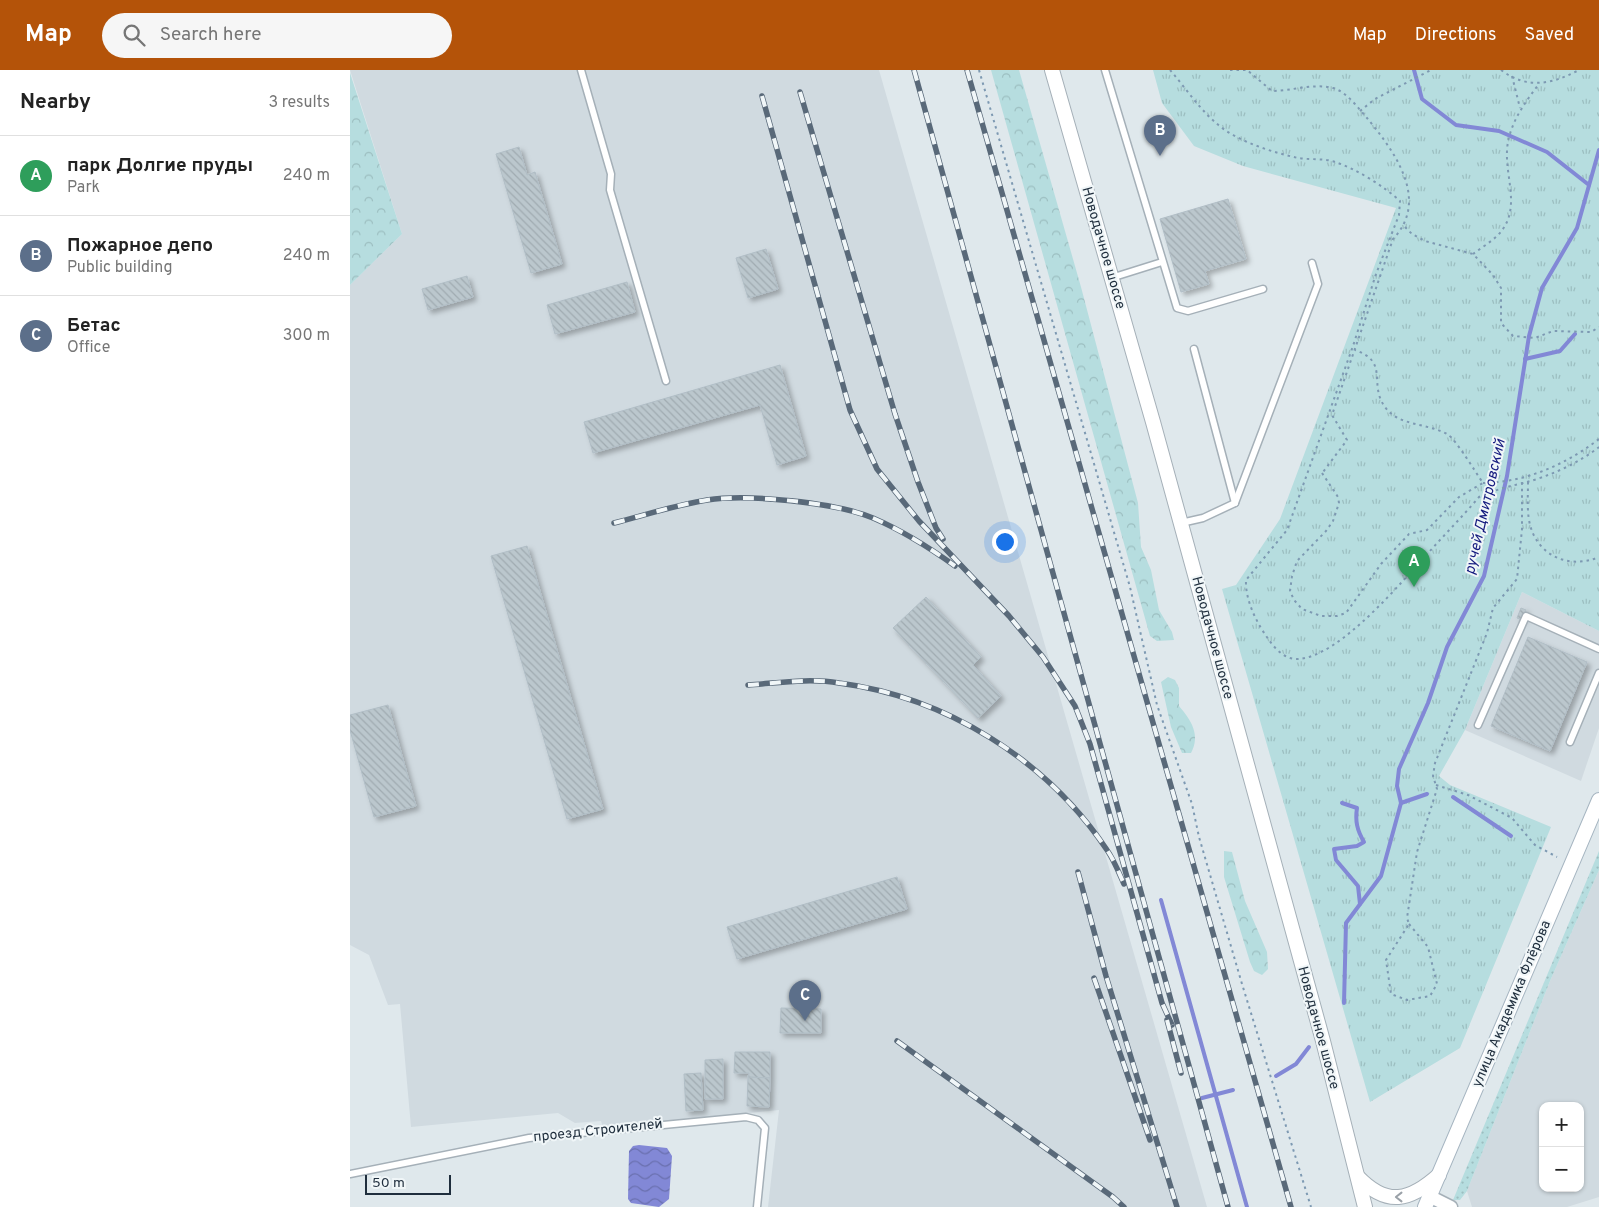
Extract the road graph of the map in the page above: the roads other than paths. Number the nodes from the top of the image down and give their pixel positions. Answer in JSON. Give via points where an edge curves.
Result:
{"nodes":[{"id":1,"x":581,"y":70,"type":"edge"},
{"id":2,"x":1052,"y":70,"type":"edge"},
{"id":3,"x":1105,"y":70,"type":"edge"},
{"id":4,"x":1162,"y":262,"type":"junction"},
{"id":5,"x":1312,"y":263,"type":"dead end"},
{"id":6,"x":1111,"y":278,"type":"junction"},
{"id":7,"x":1263,"y":290,"type":"dead end"},
{"id":8,"x":1194,"y":349,"type":"dead end"},
{"id":9,"x":666,"y":381,"type":"dead end"},
{"id":10,"x":1235,"y":503,"type":"junction"},
{"id":11,"x":1181,"y":523,"type":"junction"},
{"id":12,"x":1599,"y":649,"type":"edge"},
{"id":13,"x":1599,"y":673,"type":"edge"},
{"id":14,"x":1478,"y":725,"type":"dead end"},
{"id":15,"x":1570,"y":742,"type":"dead end"},
{"id":16,"x":1599,"y":800,"type":"edge"},
{"id":17,"x":350,"y":1174,"type":"edge"},
{"id":18,"x":1438,"y":1175,"type":"junction"},
{"id":19,"x":1358,"y":1177,"type":"junction"},
{"id":20,"x":1427,"y":1202,"type":"edge"},
{"id":21,"x":756,"y":1207,"type":"edge"},
{"id":22,"x":1365,"y":1207,"type":"edge"},
{"id":23,"x":1451,"y":1207,"type":"edge"}],
"edges":[{"from":1,"to":9,"type":"lane","via":[[611,174],[610,190]]},
{"from":2,"to":6,"type":"street","name":"Новодачное шоссе"},
{"from":3,"to":4,"type":"lane"},
{"from":4,"to":6,"type":"lane"},
{"from":4,"to":7,"type":"lane","via":[[1174,304],[1182,311]]},
{"from":5,"to":10,"type":"lane","via":[[1318,284]]},
{"from":6,"to":11,"type":"street","name":"Новодачное шоссе"},
{"from":8,"to":10,"type":"lane"},
{"from":10,"to":11,"type":"lane","via":[[1204,518]]},
{"from":11,"to":19,"type":"street","name":"Новодачное шоссе"},
{"from":12,"to":14,"type":"lane","via":[[1526,616]]},
{"from":13,"to":15,"type":"lane"},
{"from":16,"to":18,"type":"street","name":"улица Академика Флёрова"},
{"from":17,"to":21,"type":"lane","name":"проезд Строителей","via":[[529,1138],[746,1117],[758,1120],[764,1128]]},
{"from":18,"to":19,"type":"street","one_way":true,"via":[[1417,1193],[1405,1198],[1375,1191]]},
{"from":18,"to":20,"type":"street","name":"улица Академика Флёрова"},
{"from":19,"to":22,"type":"street","name":"Новодачное шоссе"},
{"from":20,"to":23,"type":"street"}]}
